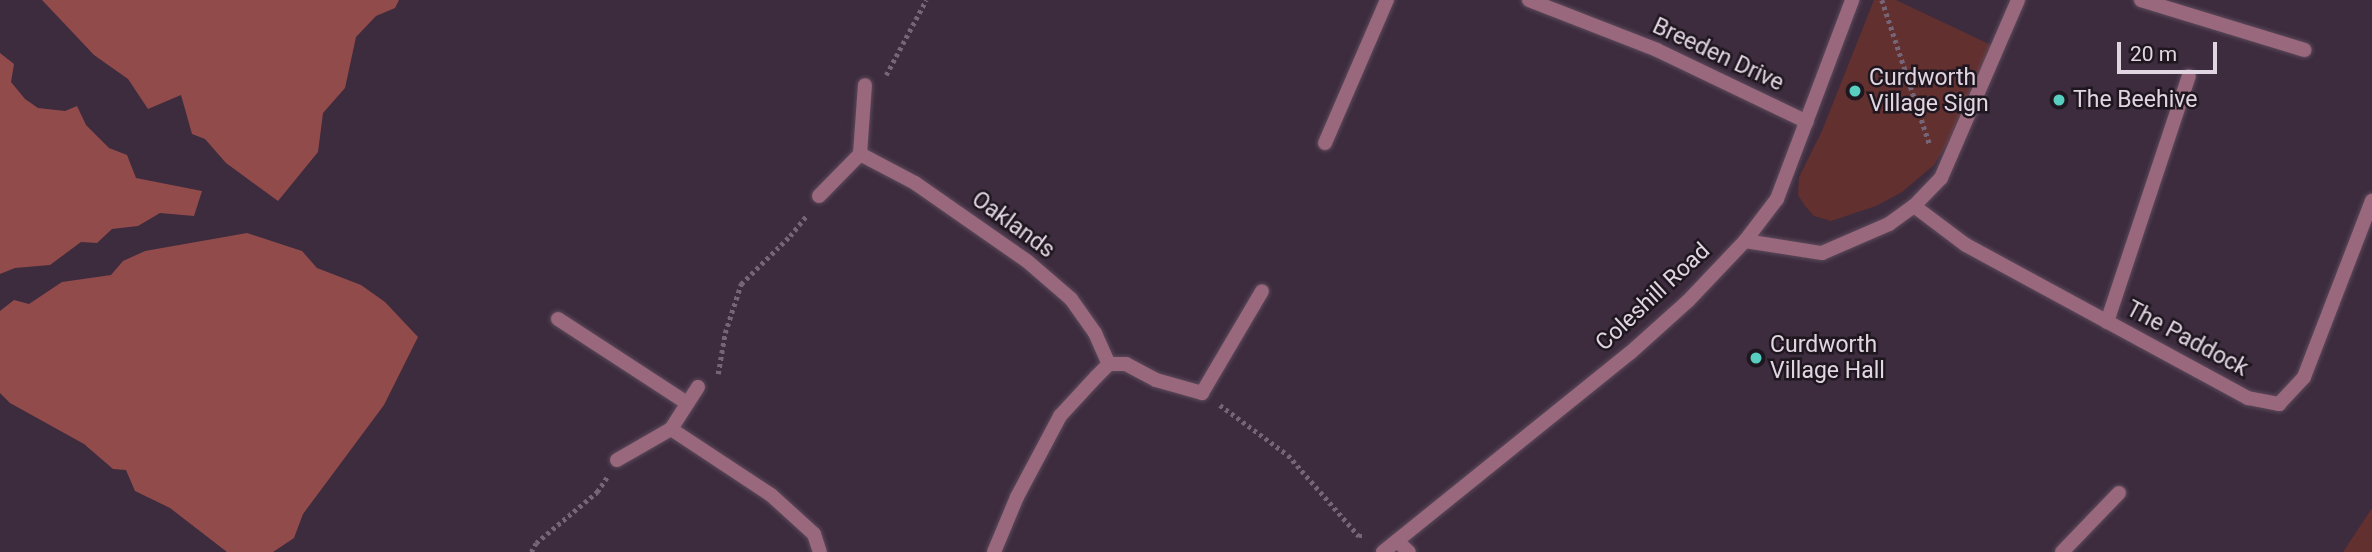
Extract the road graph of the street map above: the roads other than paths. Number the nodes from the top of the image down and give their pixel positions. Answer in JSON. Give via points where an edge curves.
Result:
{"nodes":[{"id":1,"x":1387,"y":0,"type":"edge"},
{"id":2,"x":1530,"y":0,"type":"edge"},
{"id":3,"x":1852,"y":0,"type":"edge"},
{"id":4,"x":2018,"y":0,"type":"edge"},
{"id":5,"x":2141,"y":0,"type":"edge"},
{"id":6,"x":2305,"y":50,"type":"dead end"},
{"id":7,"x":2189,"y":76,"type":"dead end"},
{"id":8,"x":864,"y":85,"type":"road end"},
{"id":9,"x":1807,"y":122,"type":"junction"},
{"id":10,"x":1325,"y":143,"type":"dead end"},
{"id":11,"x":860,"y":154,"type":"junction"},
{"id":12,"x":819,"y":196,"type":"road end"},
{"id":13,"x":2372,"y":201,"type":"edge"},
{"id":14,"x":1914,"y":206,"type":"junction"},
{"id":15,"x":2366,"y":235,"type":"edge"},
{"id":16,"x":1745,"y":241,"type":"junction"},
{"id":17,"x":1262,"y":291,"type":"dead end"},
{"id":18,"x":558,"y":319,"type":"dead end"},
{"id":19,"x":2107,"y":322,"type":"junction"},
{"id":20,"x":1109,"y":364,"type":"junction"},
{"id":21,"x":698,"y":387,"type":"road end"},
{"id":22,"x":687,"y":403,"type":"junction"},
{"id":23,"x":671,"y":429,"type":"junction"},
{"id":24,"x":617,"y":460,"type":"road end"},
{"id":25,"x":2119,"y":493,"type":"dead end"},
{"id":26,"x":1397,"y":541,"type":"junction"},
{"id":27,"x":2070,"y":550,"type":"edge"},
{"id":28,"x":820,"y":552,"type":"edge"},
{"id":29,"x":994,"y":552,"type":"edge"},
{"id":30,"x":1383,"y":552,"type":"edge"},
{"id":31,"x":1409,"y":552,"type":"edge"}],
"edges":[{"from":1,"to":10,"type":"street"},
{"from":2,"to":9,"type":"street","name":"Breeden Drive","via":[[1657,50]]},
{"from":3,"to":9,"type":"street","name":"Coleshill Road"},
{"from":4,"to":14,"type":"street","via":[[1941,178]]},
{"from":5,"to":6,"type":"street"},
{"from":7,"to":19,"type":"street"},
{"from":8,"to":11,"type":"street"},
{"from":9,"to":16,"type":"street","name":"Coleshill Road","via":[[1777,199]]},
{"from":11,"to":12,"type":"street"},
{"from":11,"to":20,"type":"street","name":"Oaklands","via":[[915,183],[1027,261],[1071,299]]},
{"from":13,"to":15,"type":"street","name":"The Paddock"},
{"from":14,"to":16,"type":"street","via":[[1888,224],[1822,253]]},
{"from":14,"to":19,"type":"street","name":"The Paddock","via":[[1966,245]]},
{"from":15,"to":19,"type":"street","name":"The Paddock","via":[[2304,377],[2278,404],[2248,398]]},
{"from":16,"to":26,"type":"street","name":"Coleshill Road","via":[[1688,302],[1630,353]]},
{"from":17,"to":20,"type":"street","via":[[1202,393],[1156,380],[1126,364]]},
{"from":18,"to":22,"type":"street"},
{"from":20,"to":29,"type":"street","via":[[1060,416]]},
{"from":21,"to":22,"type":"street"},
{"from":22,"to":23,"type":"street"},
{"from":23,"to":24,"type":"street"},
{"from":23,"to":28,"type":"street","via":[[771,495],[814,534]]},
{"from":25,"to":27,"type":"street"},
{"from":26,"to":30,"type":"street","name":"Coleshill Road"},
{"from":26,"to":31,"type":"street"}]}
